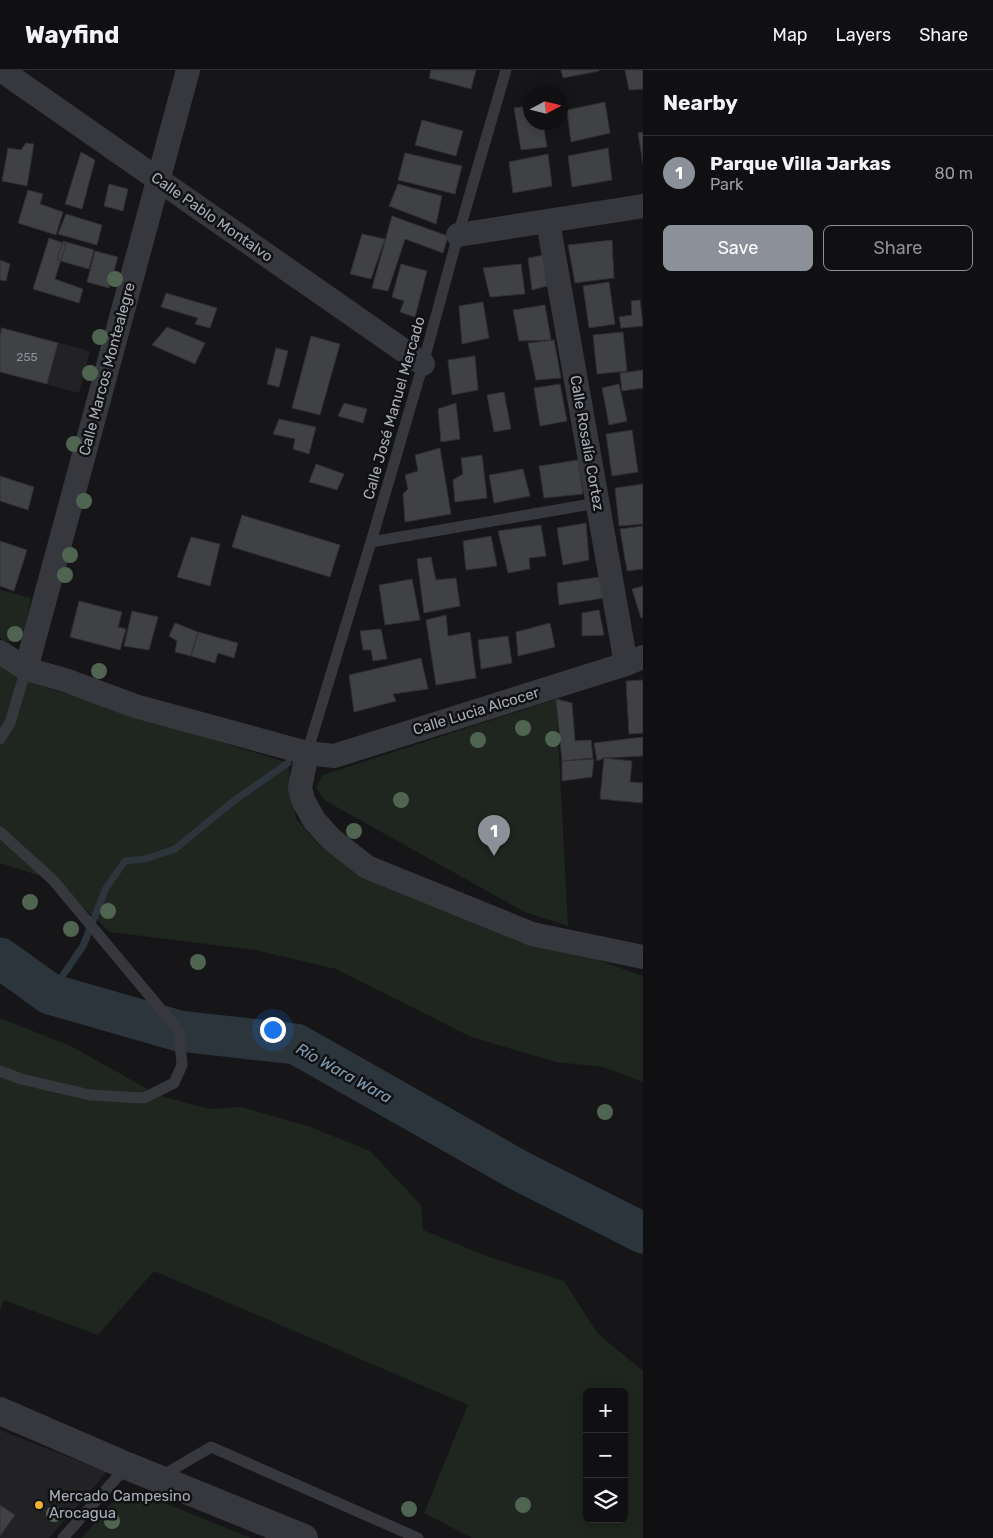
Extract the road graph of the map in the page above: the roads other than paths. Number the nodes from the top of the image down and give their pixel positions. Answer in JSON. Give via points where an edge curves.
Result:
{"nodes":[{"id":1,"x":1,"y":70,"type":"edge"},
{"id":2,"x":188,"y":70,"type":"edge"},
{"id":3,"x":506,"y":70,"type":"edge"},
{"id":4,"x":158,"y":179,"type":"junction"},
{"id":5,"x":643,"y":206,"type":"edge"},
{"id":6,"x":548,"y":222,"type":"junction"},
{"id":7,"x":458,"y":236,"type":"junction"},
{"id":8,"x":423,"y":364,"type":"junction"},
{"id":9,"x":597,"y":502,"type":"junction"},
{"id":10,"x":371,"y":542,"type":"junction"},
{"id":11,"x":0,"y":652,"type":"edge"},
{"id":12,"x":634,"y":661,"type":"edge"},
{"id":13,"x":26,"y":669,"type":"junction"},
{"id":14,"x":0,"y":739,"type":"edge"},
{"id":15,"x":307,"y":753,"type":"junction"},
{"id":16,"x":0,"y":832,"type":"edge"},
{"id":17,"x":643,"y":957,"type":"edge"},
{"id":18,"x":0,"y":1071,"type":"edge"},
{"id":19,"x":0,"y":1411,"type":"edge"},
{"id":20,"x":127,"y":1466,"type":"junction"},
{"id":21,"x":157,"y":1479,"type":"junction"},
{"id":22,"x":63,"y":1538,"type":"edge"},
{"id":23,"x":304,"y":1538,"type":"edge"},
{"id":24,"x":418,"y":1538,"type":"edge"}],
"edges":[{"from":1,"to":4,"type":"street","name":"Calle Pablo Montalvo"},
{"from":2,"to":4,"type":"street","name":"Calle Marcos Montealegre"},
{"from":3,"to":7,"type":"lane","name":"Calle José Manuel Mercado"},
{"from":4,"to":8,"type":"street","name":"Calle Pablo Montalvo"},
{"from":4,"to":13,"type":"street","name":"Calle Marcos Montealegre"},
{"from":5,"to":6,"type":"street"},
{"from":6,"to":7,"type":"street"},
{"from":6,"to":9,"type":"street","name":"Calle Rosalía Cortez"},
{"from":7,"to":8,"type":"lane","name":"Calle José Manuel Mercado"},
{"from":8,"to":10,"type":"lane","name":"Calle José Manuel Mercado"},
{"from":9,"to":10,"type":"lane"},
{"from":9,"to":12,"type":"street","name":"Calle Rosalía Cortez"},
{"from":10,"to":15,"type":"lane","name":"Calle José Manuel Mercado"},
{"from":11,"to":13,"type":"street","name":"Calle Lucia Alcocer"},
{"from":12,"to":15,"type":"street","name":"Calle Lucia Alcocer","via":[[334,756]]},
{"from":13,"to":14,"type":"lane","via":[[10,723]]},
{"from":13,"to":15,"type":"street","name":"Calle Lucia Alcocer","via":[[134,706]]},
{"from":15,"to":17,"type":"street","via":[[300,788],[303,800],[314,820],[331,839],[367,867],[532,934]]},
{"from":16,"to":18,"type":"lane","via":[[53,880],[179,1031],[182,1065],[174,1083],[144,1098],[90,1095]]},
{"from":19,"to":20,"type":"street"},
{"from":20,"to":21,"type":"street"},
{"from":20,"to":22,"type":"lane"},
{"from":21,"to":23,"type":"street"},
{"from":21,"to":24,"type":"lane","via":[[211,1447]]}]}
